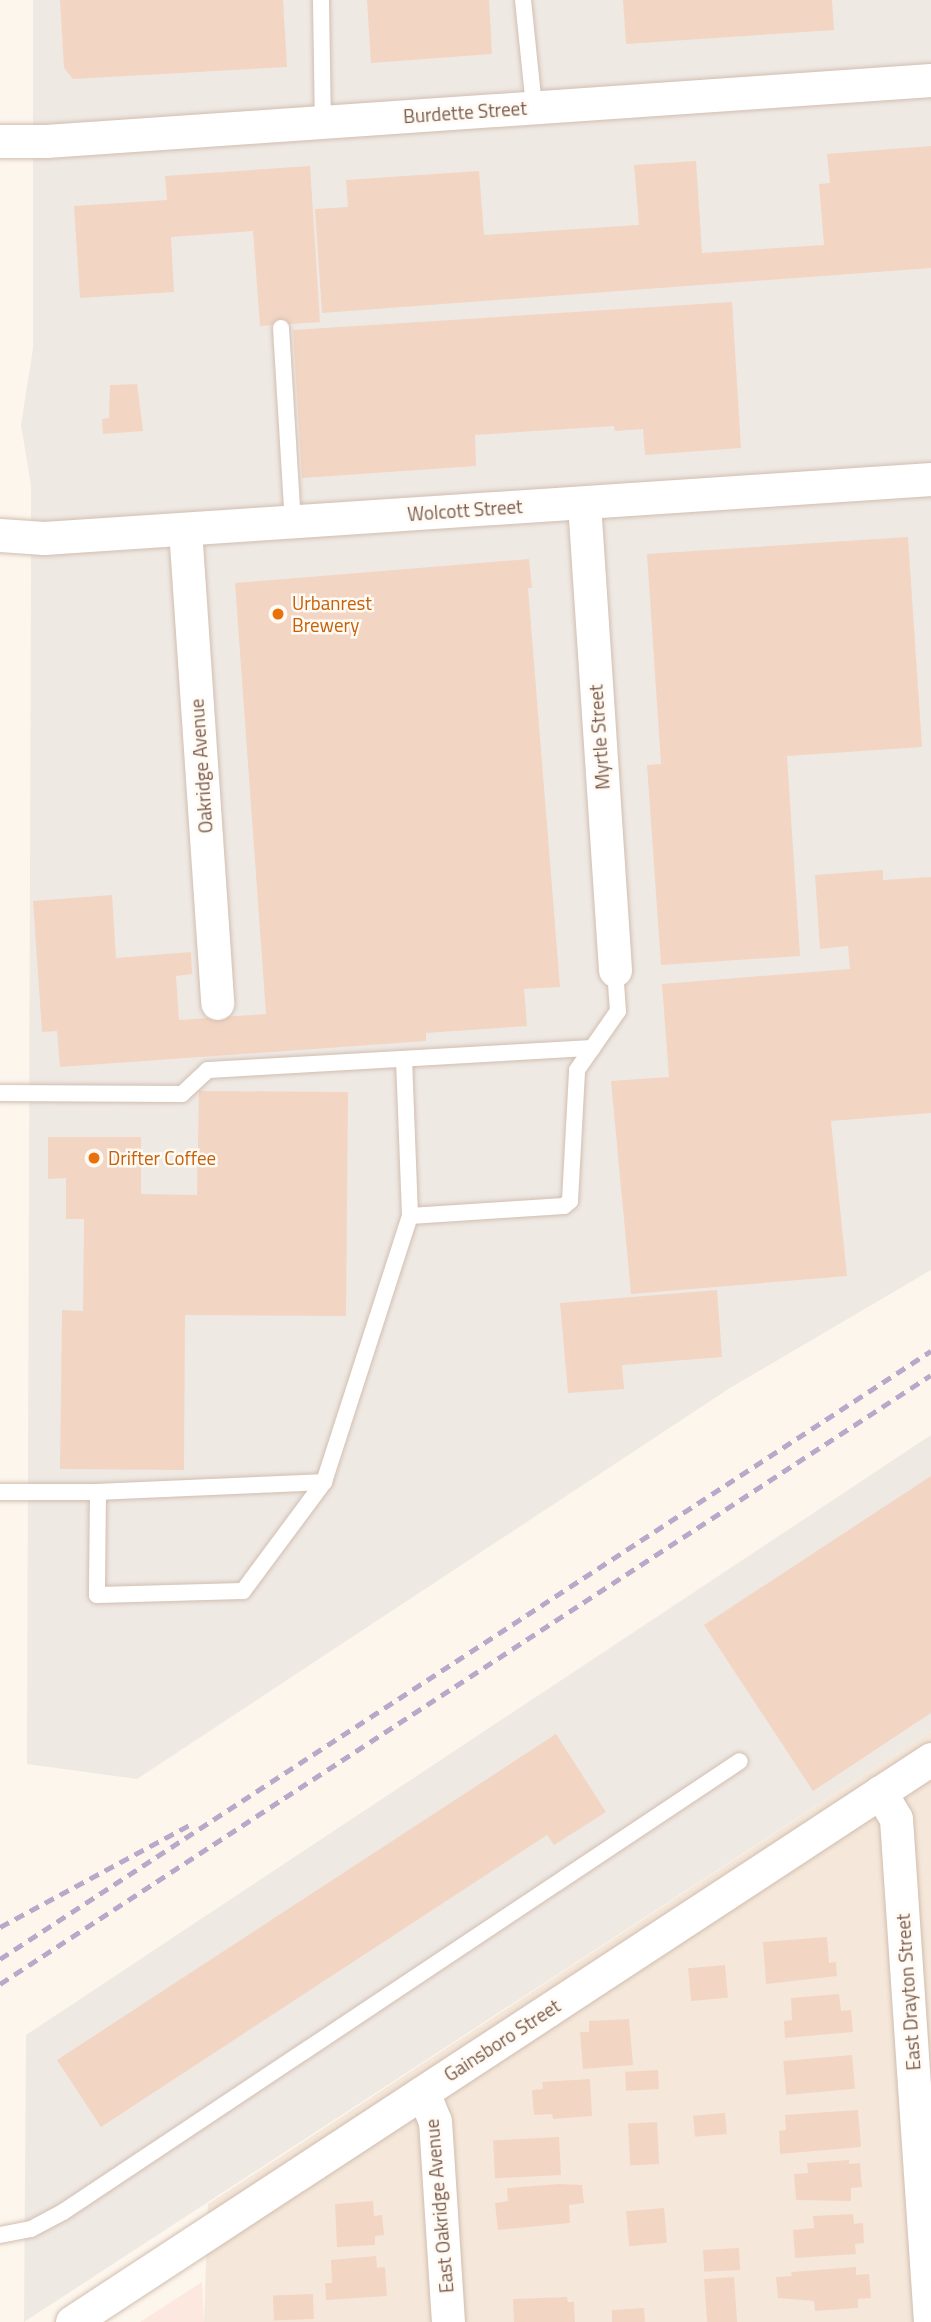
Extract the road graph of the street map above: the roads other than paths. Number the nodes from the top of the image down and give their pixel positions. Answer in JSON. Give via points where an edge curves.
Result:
{"nodes":[{"id":1,"x":321,"y":0,"type":"edge"},
{"id":2,"x":523,"y":0,"type":"edge"},
{"id":3,"x":931,"y":79,"type":"edge"},
{"id":4,"x":534,"y":107,"type":"junction"},
{"id":5,"x":323,"y":122,"type":"junction"},
{"id":6,"x":0,"y":141,"type":"edge"},
{"id":7,"x":281,"y":328,"type":"dead end"},
{"id":8,"x":931,"y":479,"type":"edge"},
{"id":9,"x":584,"y":503,"type":"junction"},
{"id":10,"x":293,"y":522,"type":"junction"},
{"id":11,"x":186,"y":529,"type":"junction"},
{"id":12,"x":0,"y":535,"type":"edge"},
{"id":13,"x":615,"y":971,"type":"joint"},
{"id":14,"x":217,"y":1003,"type":"dead end"},
{"id":15,"x":592,"y":1048,"type":"junction"},
{"id":16,"x":404,"y":1059,"type":"junction"},
{"id":17,"x":0,"y":1093,"type":"edge"},
{"id":18,"x":410,"y":1216,"type":"junction"},
{"id":19,"x":324,"y":1482,"type":"junction"},
{"id":20,"x":0,"y":1492,"type":"edge"},
{"id":21,"x":98,"y":1492,"type":"junction"},
{"id":22,"x":931,"y":1759,"type":"edge"},
{"id":23,"x":740,"y":1761,"type":"dead end"},
{"id":24,"x":880,"y":1792,"type":"junction"},
{"id":25,"x":423,"y":2092,"type":"junction"},
{"id":26,"x":0,"y":2235,"type":"edge"},
{"id":27,"x":72,"y":2322,"type":"edge"},
{"id":28,"x":448,"y":2322,"type":"edge"},
{"id":29,"x":930,"y":2322,"type":"edge"}],
"edges":[{"from":1,"to":5,"type":"lane"},
{"from":2,"to":4,"type":"lane"},
{"from":3,"to":4,"type":"street","name":"Burdette Street"},
{"from":4,"to":5,"type":"street","name":"Burdette Street"},
{"from":5,"to":6,"type":"street","name":"Burdette Street"},
{"from":7,"to":10,"type":"lane"},
{"from":8,"to":9,"type":"street","name":"Wolcott Street"},
{"from":9,"to":10,"type":"street","name":"Wolcott Street"},
{"from":9,"to":13,"type":"street","name":"Myrtle Street"},
{"from":10,"to":11,"type":"street","name":"Wolcott Street"},
{"from":11,"to":12,"type":"street","name":"Wolcott Street","via":[[26,539]]},
{"from":11,"to":14,"type":"street","name":"Oakridge Avenue"},
{"from":13,"to":15,"type":"lane","via":[[618,1011]]},
{"from":15,"to":16,"type":"lane"},
{"from":15,"to":18,"type":"lane","via":[[577,1070],[570,1201],[564,1206]]},
{"from":16,"to":17,"type":"lane","via":[[208,1070],[182,1094]]},
{"from":16,"to":18,"type":"lane"},
{"from":18,"to":19,"type":"lane"},
{"from":19,"to":21,"type":"lane"},
{"from":19,"to":21,"type":"lane","via":[[243,1591],[97,1595]]},
{"from":20,"to":21,"type":"lane"},
{"from":22,"to":24,"type":"street","name":"Gainsboro Street"},
{"from":23,"to":26,"type":"lane","via":[[63,2212],[32,2229]]},
{"from":24,"to":25,"type":"street","name":"Gainsboro Street"},
{"from":24,"to":29,"type":"street","name":"East Drayton Street","via":[[896,1819]]},
{"from":25,"to":27,"type":"street","name":"Gainsboro Street"},
{"from":25,"to":28,"type":"street","name":"East Oakridge Avenue","via":[[435,2121]]}]}
